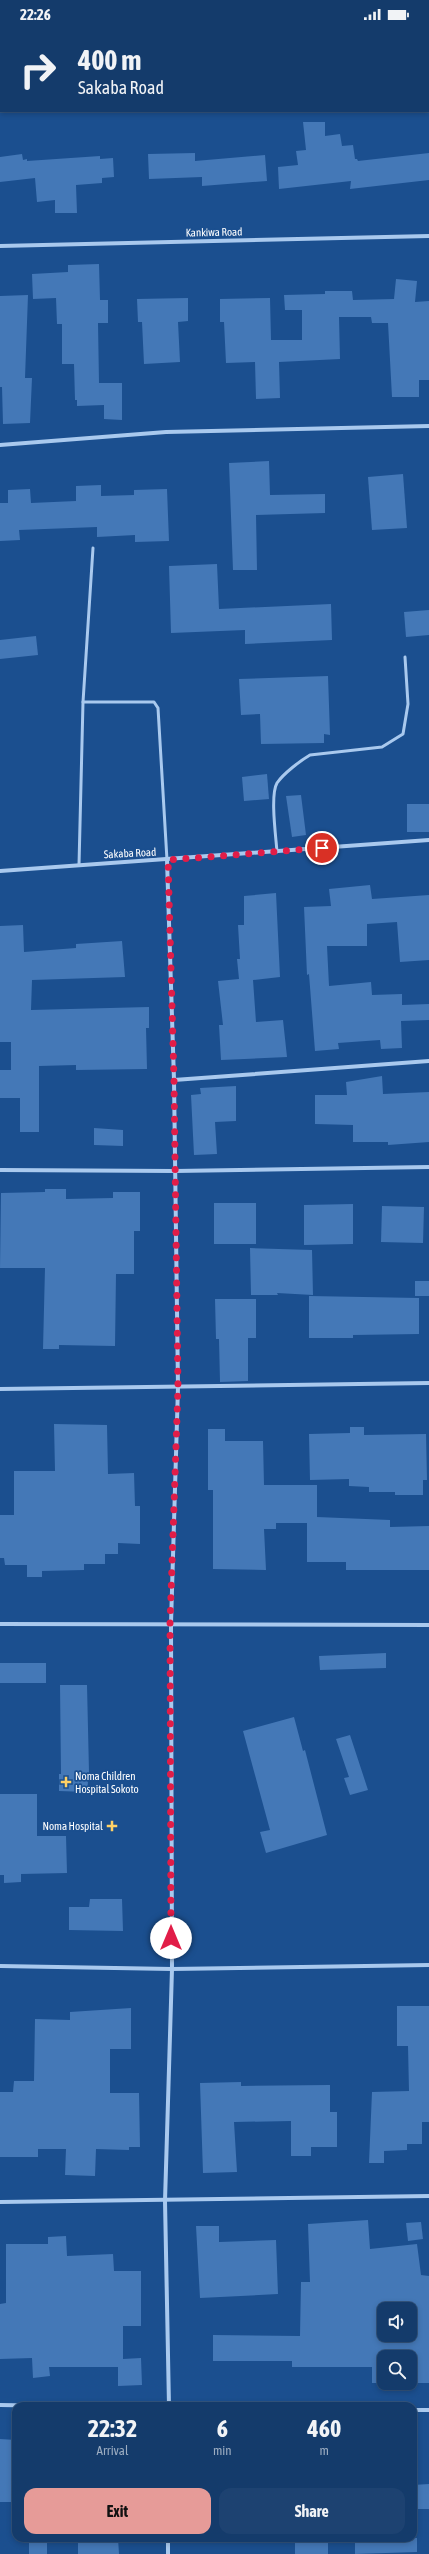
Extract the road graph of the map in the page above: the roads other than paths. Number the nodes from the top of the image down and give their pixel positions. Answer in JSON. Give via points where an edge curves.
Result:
{"nodes":[{"id":1,"x":429,"y":236,"type":"edge"},
{"id":2,"x":0,"y":246,"type":"edge"},
{"id":3,"x":429,"y":426,"type":"edge"},
{"id":4,"x":0,"y":445,"type":"edge"},
{"id":5,"x":93,"y":548,"type":"dead end"},
{"id":6,"x":405,"y":658,"type":"dead end"},
{"id":7,"x":83,"y":702,"type":"junction"},
{"id":8,"x":429,"y":840,"type":"edge"},
{"id":9,"x":277,"y":852,"type":"junction"},
{"id":10,"x":168,"y":860,"type":"junction"},
{"id":11,"x":79,"y":865,"type":"junction"},
{"id":12,"x":0,"y":871,"type":"edge"},
{"id":13,"x":429,"y":1061,"type":"edge"},
{"id":14,"x":174,"y":1080,"type":"junction"},
{"id":15,"x":429,"y":1167,"type":"edge"},
{"id":16,"x":0,"y":1170,"type":"edge"},
{"id":17,"x":175,"y":1171,"type":"junction"},
{"id":18,"x":429,"y":1383,"type":"edge"},
{"id":19,"x":178,"y":1387,"type":"junction"},
{"id":20,"x":0,"y":1389,"type":"edge"},
{"id":21,"x":0,"y":1624,"type":"edge"},
{"id":22,"x":170,"y":1624,"type":"junction"},
{"id":23,"x":429,"y":1625,"type":"edge"},
{"id":24,"x":429,"y":1965,"type":"edge"},
{"id":25,"x":0,"y":1966,"type":"edge"},
{"id":26,"x":172,"y":1970,"type":"junction"},
{"id":27,"x":429,"y":2196,"type":"edge"},
{"id":28,"x":165,"y":2201,"type":"junction"},
{"id":29,"x":0,"y":2202,"type":"edge"},
{"id":30,"x":169,"y":2402,"type":"edge"},
{"id":31,"x":0,"y":2405,"type":"edge"},
{"id":32,"x":12,"y":2405,"type":"edge"},
{"id":33,"x":417,"y":2410,"type":"edge"},
{"id":34,"x":429,"y":2410,"type":"edge"},
{"id":35,"x":168,"y":2542,"type":"edge"},
{"id":36,"x":168,"y":2554,"type":"edge"}],
"edges":[{"from":1,"to":2,"type":"street","name":"Kankiwa Road"},
{"from":3,"to":4,"type":"street","via":[[166,432]]},
{"from":5,"to":7,"type":"lane"},
{"from":6,"to":9,"type":"lane","via":[[408,704],[403,734],[382,747],[310,755],[277,783],[274,793]]},
{"from":7,"to":10,"type":"lane","via":[[154,702],[158,708]]},
{"from":7,"to":11,"type":"lane"},
{"from":8,"to":9,"type":"street","name":"Sakaba Road"},
{"from":9,"to":10,"type":"street","name":"Sakaba Road"},
{"from":10,"to":11,"type":"street","name":"Sakaba Road"},
{"from":10,"to":14,"type":"street"},
{"from":11,"to":12,"type":"street","name":"Sakaba Road"},
{"from":13,"to":14,"type":"street"},
{"from":14,"to":17,"type":"street"},
{"from":15,"to":17,"type":"street"},
{"from":16,"to":17,"type":"street"},
{"from":17,"to":19,"type":"street"},
{"from":18,"to":19,"type":"street"},
{"from":19,"to":20,"type":"street"},
{"from":19,"to":22,"type":"street"},
{"from":21,"to":22,"type":"street"},
{"from":22,"to":23,"type":"street"},
{"from":22,"to":26,"type":"street"},
{"from":24,"to":26,"type":"street"},
{"from":25,"to":26,"type":"street"},
{"from":26,"to":28,"type":"street"},
{"from":27,"to":28,"type":"street"},
{"from":28,"to":29,"type":"street"},
{"from":28,"to":30,"type":"street"},
{"from":31,"to":32,"type":"street"},
{"from":33,"to":34,"type":"street"},
{"from":35,"to":36,"type":"street"}]}
